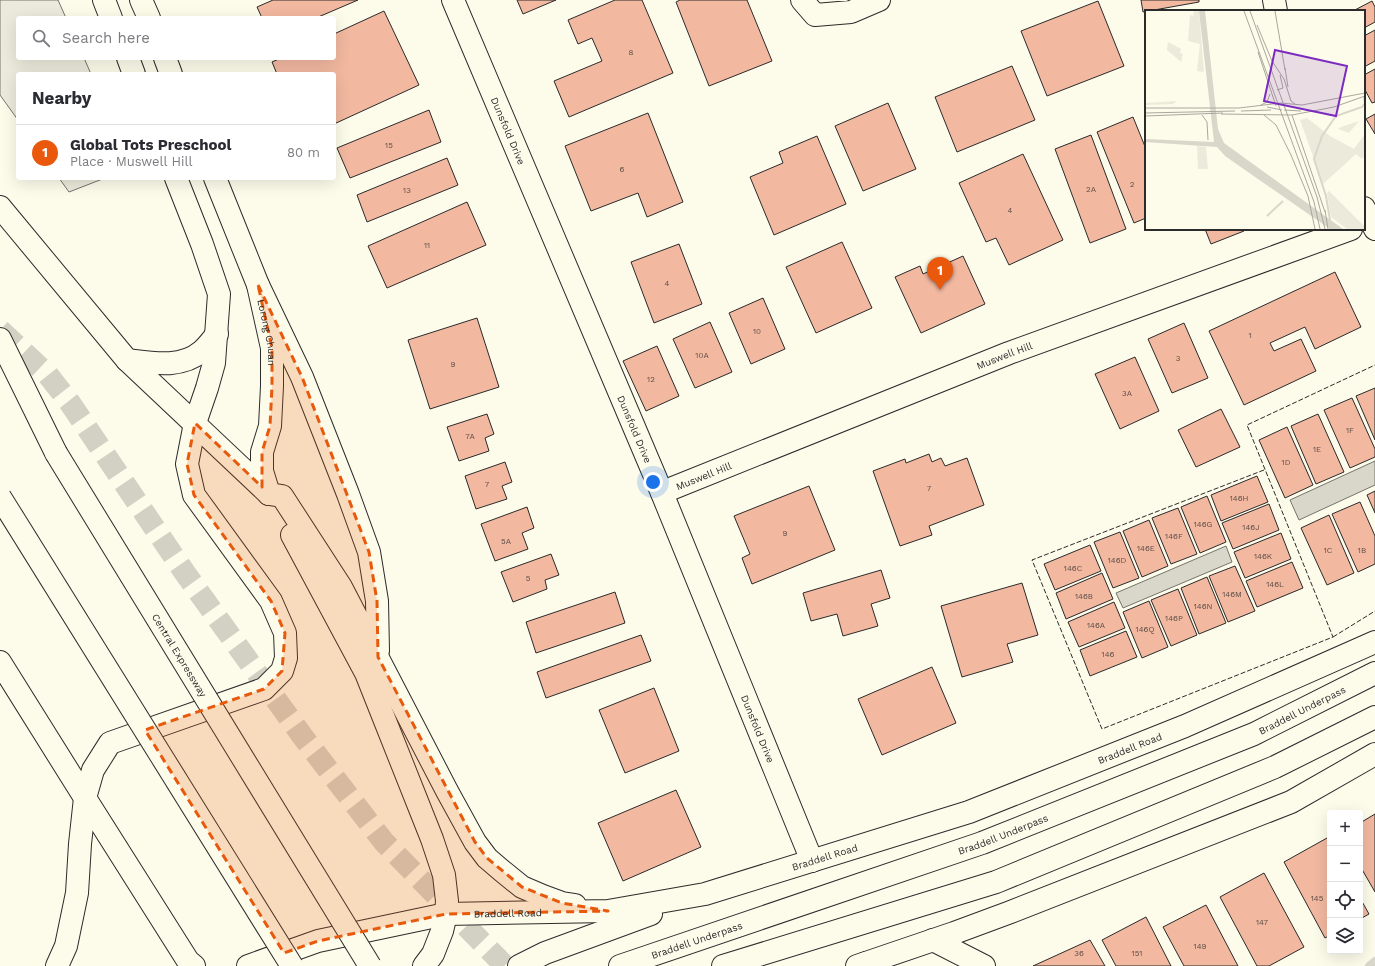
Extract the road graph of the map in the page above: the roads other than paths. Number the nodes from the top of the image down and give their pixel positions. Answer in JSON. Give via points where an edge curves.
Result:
{"nodes":[{"id":1,"x":104,"y":0,"type":"edge"},
{"id":2,"x":141,"y":0,"type":"edge"},
{"id":3,"x":453,"y":0,"type":"edge"},
{"id":4,"x":802,"y":0,"type":"edge"},
{"id":5,"x":879,"y":0,"type":"edge"},
{"id":6,"x":1274,"y":0,"type":"edge"},
{"id":7,"x":1276,"y":10,"type":"edge"},
{"id":8,"x":110,"y":16,"type":"edge"},
{"id":9,"x":147,"y":16,"type":"edge"},
{"id":10,"x":129,"y":60,"type":"edge"},
{"id":11,"x":166,"y":60,"type":"edge"},
{"id":12,"x":133,"y":72,"type":"edge"},
{"id":13,"x":170,"y":72,"type":"edge"},
{"id":14,"x":177,"y":180,"type":"edge"},
{"id":15,"x":216,"y":180,"type":"edge"},
{"id":16,"x":0,"y":207,"type":"edge"},
{"id":17,"x":1348,"y":230,"type":"edge"},
{"id":18,"x":258,"y":285,"type":"junction"},
{"id":19,"x":216,"y":334,"type":"junction"},
{"id":20,"x":0,"y":339,"type":"edge"},
{"id":21,"x":127,"y":360,"type":"junction"},
{"id":22,"x":195,"y":423,"type":"junction"},
{"id":23,"x":269,"y":494,"type":"junction"},
{"id":24,"x":662,"y":494,"type":"junction"},
{"id":25,"x":0,"y":497,"type":"edge"},
{"id":26,"x":1375,"y":642,"type":"edge"},
{"id":27,"x":378,"y":656,"type":"junction"},
{"id":28,"x":0,"y":662,"type":"edge"},
{"id":29,"x":1375,"y":673,"type":"edge"},
{"id":30,"x":1375,"y":717,"type":"edge"},
{"id":31,"x":1375,"y":754,"type":"edge"},
{"id":32,"x":85,"y":798,"type":"junction"},
{"id":33,"x":812,"y":861,"type":"junction"},
{"id":34,"x":705,"y":894,"type":"junction"},
{"id":35,"x":608,"y":911,"type":"junction"},
{"id":36,"x":446,"y":914,"type":"junction"},
{"id":37,"x":933,"y":940,"type":"junction"},
{"id":38,"x":861,"y":965,"type":"edge"},
{"id":39,"x":58,"y":966,"type":"edge"},
{"id":40,"x":194,"y":966,"type":"edge"},
{"id":41,"x":248,"y":966,"type":"edge"},
{"id":42,"x":292,"y":966,"type":"edge"},
{"id":43,"x":370,"y":966,"type":"edge"},
{"id":44,"x":424,"y":966,"type":"edge"},
{"id":45,"x":519,"y":966,"type":"edge"},
{"id":46,"x":620,"y":966,"type":"edge"},
{"id":47,"x":723,"y":966,"type":"edge"},
{"id":48,"x":984,"y":966,"type":"edge"}],
"edges":[{"from":1,"to":8,"type":"main road"},
{"from":2,"to":9,"type":"main road"},
{"from":3,"to":24,"type":"main road","name":"Dunsfold Drive"},
{"from":4,"to":5,"type":"main road","via":[[815,15],[851,12]]},
{"from":6,"to":7,"type":"main road"},
{"from":10,"to":12,"type":"main road"},
{"from":11,"to":13,"type":"main road"},
{"from":14,"to":19,"type":"main road","via":[[219,294]]},
{"from":15,"to":18,"type":"main road","name":"Lorong Chuan"},
{"from":16,"to":21,"type":"main road"},
{"from":17,"to":24,"type":"main road","name":"Muswell Hill","via":[[1009,353]]},
{"from":18,"to":23,"type":"main road","name":"Lorong Chuan","via":[[272,348],[270,426],[262,452],[262,471]]},
{"from":18,"to":27,"type":"main road","via":[[302,377],[370,552],[377,601]]},
{"from":19,"to":21,"type":"main road","via":[[202,351],[183,362],[161,364]]},
{"from":19,"to":22,"type":"main road","via":[[214,363]]},
{"from":20,"to":43,"type":"main road","name":"Central Expressway","bridge":true,"via":[[56,453]]},
{"from":21,"to":22,"type":"main road"},
{"from":22,"to":23,"type":"main road"},
{"from":22,"to":32,"type":"main road","via":[[187,464],[194,495],[271,601],[285,633],[286,658],[282,671],[264,689],[110,743],[92,770]]},
{"from":23,"to":27,"type":"main road","via":[[282,496],[341,587]]},
{"from":23,"to":36,"type":"main road","via":[[366,673],[444,875],[447,892]]},
{"from":24,"to":33,"type":"main road","name":"Dunsfold Drive"},
{"from":25,"to":42,"type":"main road","bridge":true},
{"from":26,"to":33,"type":"main road","name":"Braddell Road","via":[[1185,726],[969,812]]},
{"from":27,"to":35,"type":"main road","via":[[447,792],[487,858],[522,887],[562,903]]},
{"from":28,"to":32,"type":"main road"},
{"from":29,"to":46,"type":"main road","name":"Braddell Underpass","via":[[1254,734],[982,843]]},
{"from":30,"to":47,"type":"main road","via":[[1275,767],[996,882]]},
{"from":31,"to":37,"type":"main road","via":[[1291,802]]},
{"from":32,"to":39,"type":"main road","via":[[77,893],[66,946]]},
{"from":32,"to":40,"type":"main road"},
{"from":33,"to":34,"type":"main road","name":"Braddell Road"},
{"from":34,"to":35,"type":"main road","name":"Braddell Road"},
{"from":34,"to":45,"type":"main road","via":[[545,953]]},
{"from":35,"to":36,"type":"main road","name":"Braddell Road"},
{"from":36,"to":41,"type":"main road","name":"Braddell Road","via":[[318,941]]},
{"from":36,"to":44,"type":"main road","via":[[438,944]]},
{"from":37,"to":38,"type":"main road"},
{"from":37,"to":48,"type":"main road"}]}
